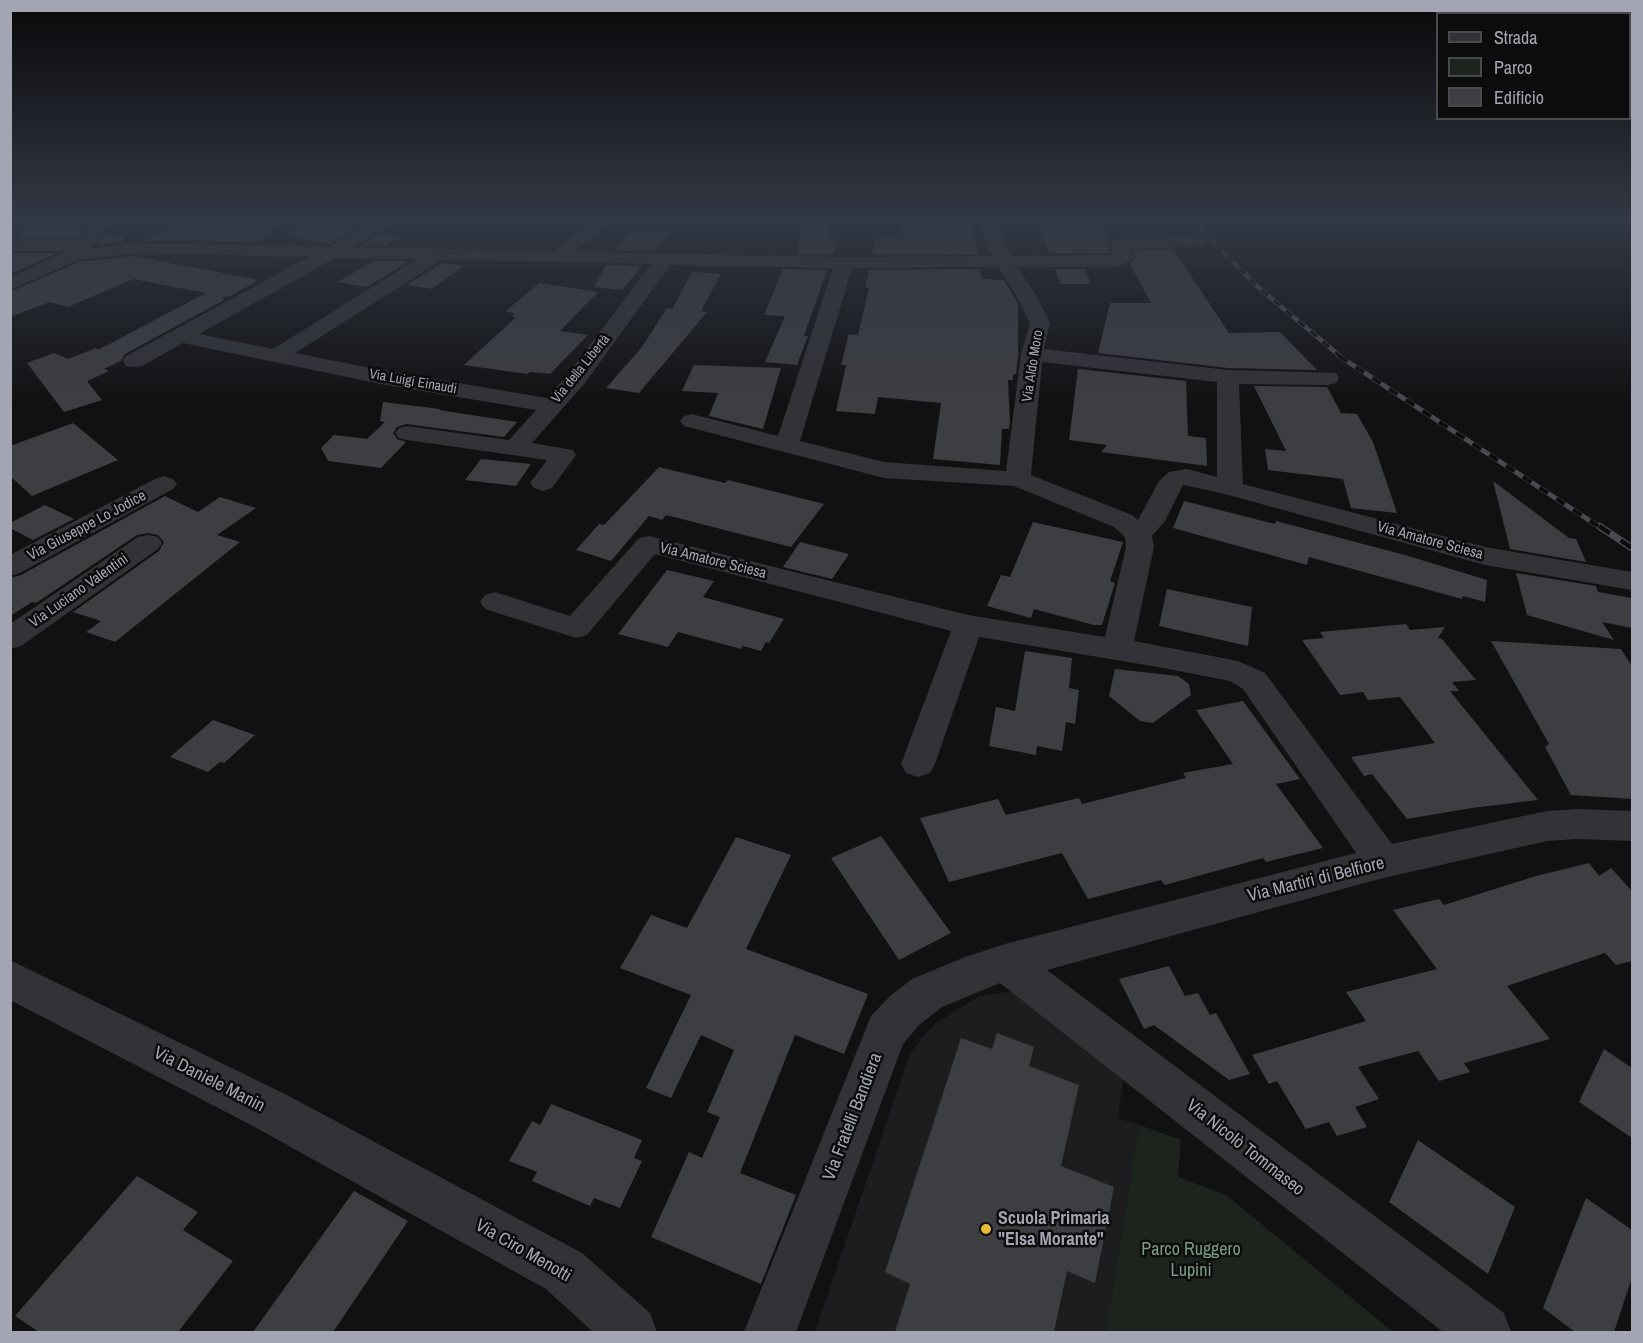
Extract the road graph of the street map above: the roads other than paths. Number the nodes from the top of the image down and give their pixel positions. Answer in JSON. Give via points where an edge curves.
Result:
{"nodes":[{"id":1,"x":277,"y":283,"type":"edge"},
{"id":2,"x":394,"y":283,"type":"edge"},
{"id":3,"x":648,"y":283,"type":"edge"},
{"id":4,"x":838,"y":283,"type":"edge"},
{"id":5,"x":1018,"y":283,"type":"edge"},
{"id":6,"x":180,"y":336,"type":"junction"},
{"id":7,"x":1032,"y":354,"type":"junction"},
{"id":8,"x":276,"y":356,"type":"junction"},
{"id":9,"x":134,"y":361,"type":"dead end"},
{"id":10,"x":1228,"y":377,"type":"junction"},
{"id":11,"x":1328,"y":378,"type":"dead end"},
{"id":12,"x":551,"y":406,"type":"junction"},
{"id":13,"x":692,"y":421,"type":"dead end"},
{"id":14,"x":407,"y":433,"type":"dead end"},
{"id":15,"x":787,"y":444,"type":"junction"},
{"id":16,"x":515,"y":448,"type":"junction"},
{"id":17,"x":1018,"y":479,"type":"junction"},
{"id":18,"x":543,"y":483,"type":"dead end"},
{"id":19,"x":164,"y":484,"type":"dead end"},
{"id":20,"x":1230,"y":488,"type":"junction"},
{"id":21,"x":1138,"y":534,"type":"junction"},
{"id":22,"x":148,"y":543,"type":"dead end"},
{"id":23,"x":10,"y":567,"type":"edge"},
{"id":24,"x":1632,"y":581,"type":"edge"},
{"id":25,"x":495,"y":602,"type":"dead end"},
{"id":26,"x":968,"y":625,"type":"junction"},
{"id":27,"x":10,"y":639,"type":"edge"},
{"id":28,"x":1117,"y":649,"type":"junction"},
{"id":29,"x":918,"y":764,"type":"dead end"},
{"id":30,"x":1632,"y":826,"type":"edge"},
{"id":31,"x":1383,"y":862,"type":"junction"},
{"id":32,"x":1005,"y":963,"type":"junction"},
{"id":33,"x":10,"y":979,"type":"edge"},
{"id":34,"x":405,"y":1185,"type":"joint"},
{"id":35,"x":631,"y":1332,"type":"edge"},
{"id":36,"x":770,"y":1332,"type":"edge"},
{"id":37,"x":1485,"y":1332,"type":"edge"}],
"edges":[{"from":1,"to":6,"type":"street"},
{"from":2,"to":8,"type":"street"},
{"from":3,"to":12,"type":"street","name":"Via della Libertà","via":[[577,378]]},
{"from":4,"to":15,"type":"street"},
{"from":5,"to":7,"type":"street","name":"Via Aldo Moro","via":[[1040,323]]},
{"from":6,"to":8,"type":"street","name":"Via Luigi Einaudi"},
{"from":6,"to":9,"type":"street"},
{"from":7,"to":10,"type":"street"},
{"from":7,"to":17,"type":"street","name":"Via Aldo Moro"},
{"from":8,"to":12,"type":"street","name":"Via Luigi Einaudi"},
{"from":10,"to":11,"type":"street"},
{"from":10,"to":20,"type":"street"},
{"from":12,"to":16,"type":"street","name":"Via della Libertà"},
{"from":13,"to":15,"type":"street"},
{"from":14,"to":16,"type":"street"},
{"from":15,"to":17,"type":"street","via":[[884,470]]},
{"from":16,"to":18,"type":"street","via":[[564,455]]},
{"from":17,"to":21,"type":"street","via":[[1123,521]]},
{"from":19,"to":23,"type":"street","name":"Via Giuseppe Lo Jodice"},
{"from":20,"to":21,"type":"street","name":"Via Amatore Sciesa","via":[[1187,477],[1174,479],[1152,521]]},
{"from":20,"to":24,"type":"street","name":"Via Amatore Sciesa","via":[[1485,556]]},
{"from":21,"to":28,"type":"street","via":[[1140,547]]},
{"from":22,"to":27,"type":"street","name":"Via Luciano Valentini"},
{"from":25,"to":26,"type":"street","name":"Via Amatore Sciesa","via":[[576,628],[649,544]]},
{"from":26,"to":28,"type":"street","name":"Via Amatore Sciesa"},
{"from":26,"to":29,"type":"street"},
{"from":28,"to":31,"type":"street","name":"Via Amatore Sciesa","via":[[1248,676]]},
{"from":30,"to":31,"type":"street","name":"Via Martiri di Belfiore","via":[[1547,826]]},
{"from":31,"to":32,"type":"street","name":"Via Martiri di Belfiore"},
{"from":32,"to":36,"type":"street","name":"Via Fratelli Bandiera","via":[[927,993],[886,1031]]},
{"from":32,"to":37,"type":"street","name":"Via Nicolò Tommaseo"},
{"from":33,"to":34,"type":"street","name":"Via Daniele Manin"},
{"from":34,"to":35,"type":"street","name":"Via Ciro Menotti","via":[[564,1271]]}]}
